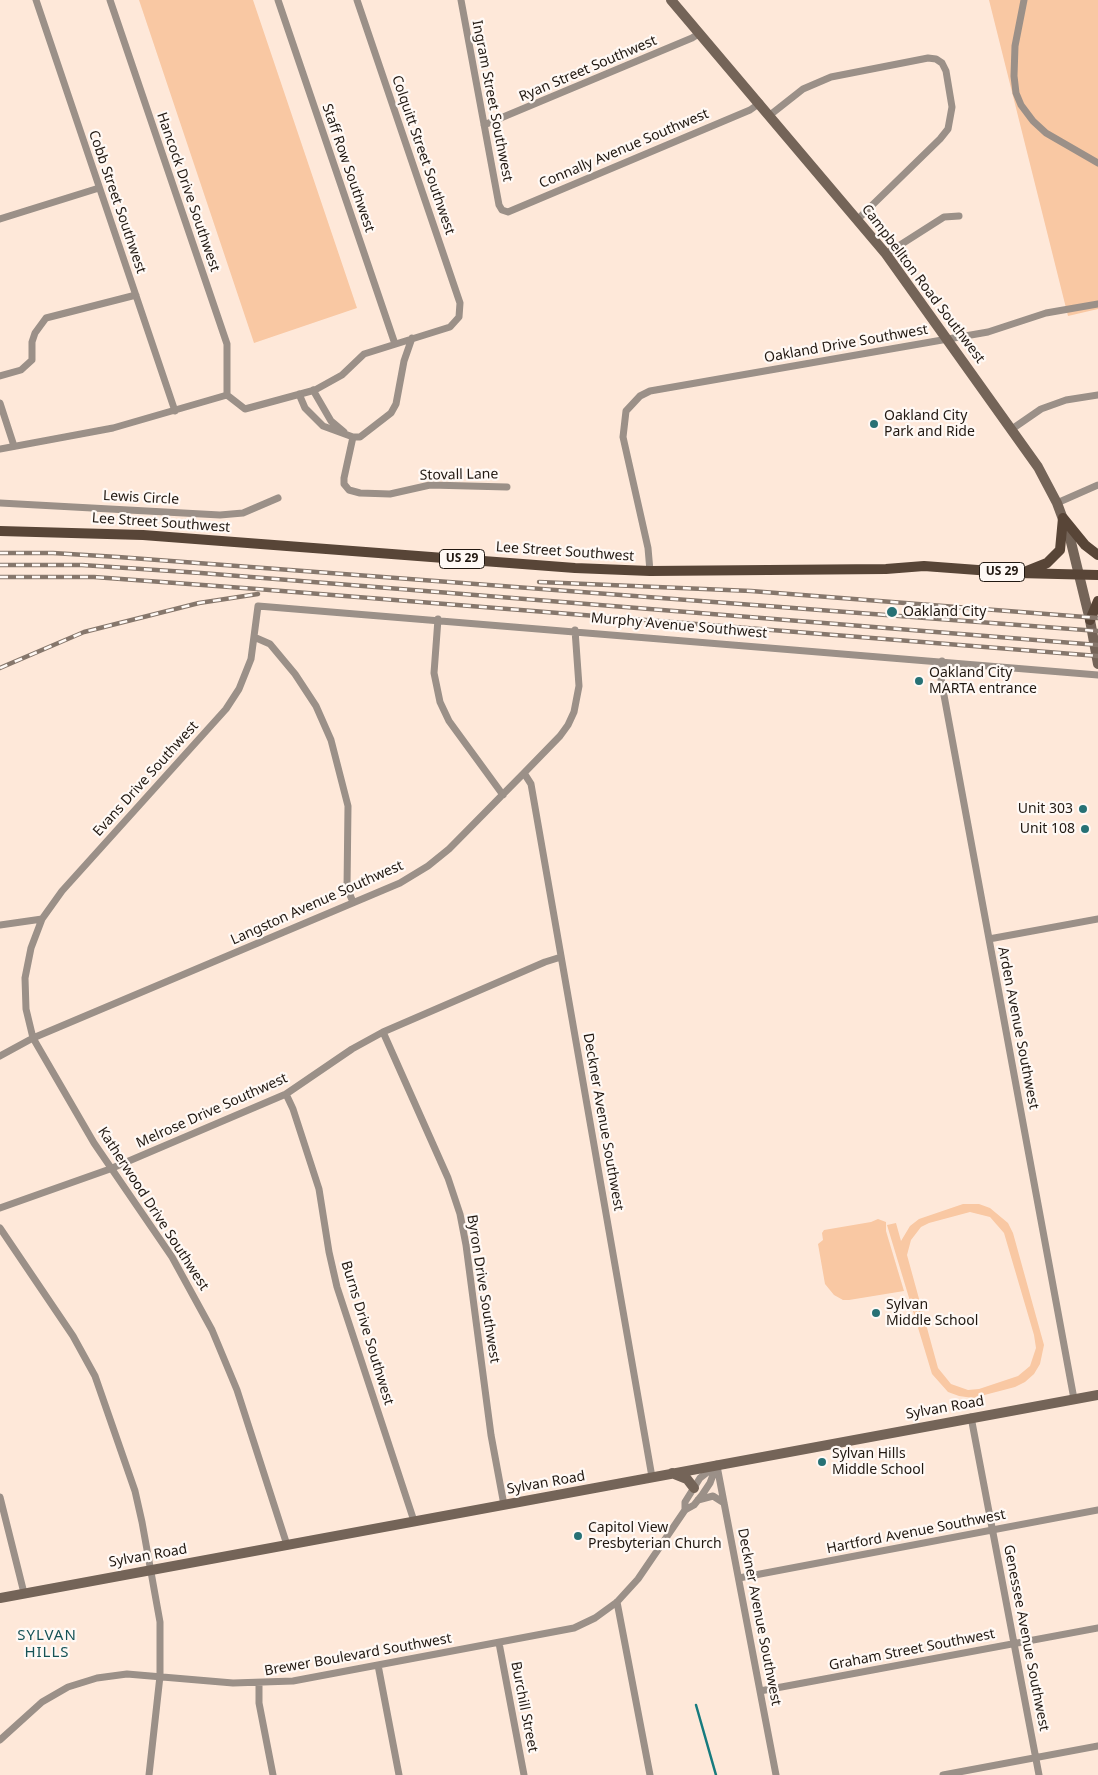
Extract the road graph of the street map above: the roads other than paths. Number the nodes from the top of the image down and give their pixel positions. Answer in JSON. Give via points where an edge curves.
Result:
{"nodes":[{"id":1,"x":36,"y":0,"type":"edge"},
{"id":2,"x":110,"y":0,"type":"edge"},
{"id":3,"x":278,"y":0,"type":"edge"},
{"id":4,"x":357,"y":0,"type":"edge"},
{"id":5,"x":671,"y":0,"type":"edge"},
{"id":6,"x":1024,"y":0,"type":"edge"},
{"id":7,"x":461,"y":1,"type":"edge"},
{"id":8,"x":700,"y":33,"type":"junction"},
{"id":9,"x":760,"y":102,"type":"junction"},
{"id":10,"x":770,"y":115,"type":"junction"},
{"id":11,"x":484,"y":125,"type":"junction"},
{"id":12,"x":1098,"y":163,"type":"edge"},
{"id":13,"x":100,"y":188,"type":"junction"},
{"id":14,"x":499,"y":205,"type":"joint"},
{"id":15,"x":959,"y":216,"type":"dead end"},
{"id":16,"x":0,"y":219,"type":"edge"},
{"id":17,"x":858,"y":219,"type":"junction"},
{"id":18,"x":886,"y":254,"type":"junction"},
{"id":19,"x":136,"y":295,"type":"junction"},
{"id":20,"x":1098,"y":304,"type":"edge"},
{"id":21,"x":412,"y":338,"type":"junction"},
{"id":22,"x":948,"y":339,"type":"junction"},
{"id":23,"x":394,"y":344,"type":"junction"},
{"id":24,"x":0,"y":376,"type":"edge"},
{"id":25,"x":313,"y":390,"type":"junction"},
{"id":26,"x":298,"y":394,"type":"junction"},
{"id":27,"x":228,"y":395,"type":"junction"},
{"id":28,"x":1098,"y":395,"type":"edge"},
{"id":29,"x":0,"y":403,"type":"edge"},
{"id":30,"x":175,"y":411,"type":"junction"},
{"id":31,"x":1012,"y":429,"type":"junction"},
{"id":32,"x":353,"y":437,"type":"junction"},
{"id":33,"x":14,"y":446,"type":"junction"},
{"id":34,"x":0,"y":449,"type":"edge"},
{"id":35,"x":1098,"y":485,"type":"edge"},
{"id":36,"x":507,"y":487,"type":"dead end"},
{"id":37,"x":278,"y":498,"type":"dead end"},
{"id":38,"x":0,"y":503,"type":"edge"},
{"id":39,"x":1056,"y":503,"type":"junction"},
{"id":40,"x":1063,"y":518,"type":"junction"},
{"id":41,"x":0,"y":531,"type":"edge"},
{"id":42,"x":1098,"y":555,"type":"edge"},
{"id":43,"x":650,"y":572,"type":"junction"},
{"id":44,"x":1018,"y":573,"type":"junction"},
{"id":45,"x":1080,"y":575,"type":"junction"},
{"id":46,"x":1098,"y":575,"type":"edge"},
{"id":47,"x":1098,"y":601,"type":"edge"},
{"id":48,"x":258,"y":606,"type":"joint"},
{"id":49,"x":438,"y":619,"type":"junction"},
{"id":50,"x":1090,"y":620,"type":"junction"},
{"id":51,"x":575,"y":630,"type":"junction"},
{"id":52,"x":254,"y":637,"type":"junction"},
{"id":53,"x":942,"y":661,"type":"junction"},
{"id":54,"x":1098,"y":664,"type":"edge"},
{"id":55,"x":1098,"y":675,"type":"edge"},
{"id":56,"x":524,"y":773,"type":"junction"},
{"id":57,"x":503,"y":795,"type":"junction"},
{"id":58,"x":352,"y":902,"type":"junction"},
{"id":59,"x":42,"y":919,"type":"junction"},
{"id":60,"x":1098,"y":919,"type":"edge"},
{"id":61,"x":0,"y":925,"type":"edge"},
{"id":62,"x":989,"y":939,"type":"junction"},
{"id":63,"x":561,"y":957,"type":"junction"},
{"id":64,"x":383,"y":1032,"type":"junction"},
{"id":65,"x":34,"y":1038,"type":"junction"},
{"id":66,"x":0,"y":1056,"type":"edge"},
{"id":67,"x":286,"y":1094,"type":"junction"},
{"id":68,"x":110,"y":1169,"type":"junction"},
{"id":69,"x":0,"y":1208,"type":"edge"},
{"id":70,"x":0,"y":1228,"type":"edge"},
{"id":71,"x":1098,"y":1395,"type":"edge"},
{"id":72,"x":1074,"y":1399,"type":"junction"},
{"id":73,"x":971,"y":1417,"type":"junction"},
{"id":74,"x":717,"y":1464,"type":"junction"},
{"id":75,"x":671,"y":1473,"type":"junction"},
{"id":76,"x":652,"y":1477,"type":"junction"},
{"id":77,"x":694,"y":1488,"type":"junction"},
{"id":78,"x":0,"y":1497,"type":"edge"},
{"id":79,"x":698,"y":1500,"type":"junction"},
{"id":80,"x":724,"y":1503,"type":"junction"},
{"id":81,"x":504,"y":1504,"type":"junction"},
{"id":82,"x":685,"y":1510,"type":"junction"},
{"id":83,"x":1098,"y":1510,"type":"edge"},
{"id":84,"x":414,"y":1521,"type":"junction"},
{"id":85,"x":993,"y":1530,"type":"junction"},
{"id":86,"x":287,"y":1545,"type":"junction"},
{"id":87,"x":152,"y":1570,"type":"junction"},
{"id":88,"x":739,"y":1578,"type":"junction"},
{"id":89,"x":24,"y":1593,"type":"junction"},
{"id":90,"x":0,"y":1598,"type":"edge"},
{"id":91,"x":617,"y":1602,"type":"junction"},
{"id":92,"x":1098,"y":1628,"type":"edge"},
{"id":93,"x":499,"y":1643,"type":"junction"},
{"id":94,"x":1014,"y":1644,"type":"junction"},
{"id":95,"x":378,"y":1665,"type":"junction"},
{"id":96,"x":160,"y":1676,"type":"junction"},
{"id":97,"x":259,"y":1684,"type":"junction"},
{"id":98,"x":760,"y":1691,"type":"junction"},
{"id":99,"x":0,"y":1740,"type":"edge"},
{"id":100,"x":1098,"y":1746,"type":"edge"},
{"id":101,"x":1036,"y":1758,"type":"junction"},
{"id":102,"x":149,"y":1775,"type":"edge"},
{"id":103,"x":273,"y":1775,"type":"edge"},
{"id":104,"x":399,"y":1775,"type":"edge"},
{"id":105,"x":524,"y":1775,"type":"edge"},
{"id":106,"x":650,"y":1775,"type":"edge"},
{"id":107,"x":776,"y":1775,"type":"edge"},
{"id":108,"x":943,"y":1775,"type":"edge"},
{"id":109,"x":1039,"y":1775,"type":"edge"}],
"edges":[{"from":1,"to":13,"type":"street","name":"Cobb Street Southwest"},
{"from":2,"to":27,"type":"street","name":"Hancock Drive Southwest","via":[[227,344]]},
{"from":3,"to":23,"type":"street","name":"Staff Row Southwest"},
{"from":4,"to":21,"type":"street","name":"Colquitt Street Southwest","via":[[460,303],[458,319],[450,327]]},
{"from":5,"to":8,"type":"main road","name":"Campbellton Road Southwest"},
{"from":6,"to":12,"type":"street","via":[[1015,46],[1014,76],[1019,99],[1033,121],[1046,133]]},
{"from":7,"to":11,"type":"street","name":"Ingram Street Southwest"},
{"from":8,"to":9,"type":"main road","name":"Campbellton Road Southwest"},
{"from":8,"to":11,"type":"street","name":"Ryan Street Southwest"},
{"from":9,"to":10,"type":"main road","name":"Campbellton Road Southwest"},
{"from":9,"to":14,"type":"street","name":"Connally Avenue Southwest","via":[[750,110],[508,212]]},
{"from":10,"to":17,"type":"main road","name":"Campbellton Road Southwest"},
{"from":10,"to":17,"type":"street","via":[[803,90],[831,77],[928,58],[942,63],[952,107],[948,129]]},
{"from":11,"to":14,"type":"street","name":"Ingram Street Southwest"},
{"from":13,"to":16,"type":"street"},
{"from":13,"to":19,"type":"street","name":"Cobb Street Southwest"},
{"from":15,"to":18,"type":"street","via":[[944,217]]},
{"from":17,"to":18,"type":"main road","name":"Campbellton Road Southwest"},
{"from":18,"to":22,"type":"main road","name":"Campbellton Road Southwest"},
{"from":19,"to":24,"type":"street","via":[[46,318],[35,333],[32,360],[21,370]]},
{"from":19,"to":30,"type":"street","name":"Cobb Street Southwest"},
{"from":20,"to":22,"type":"street","name":"Oakland Drive Southwest","via":[[1046,313],[988,332]]},
{"from":21,"to":23,"type":"street"},
{"from":21,"to":32,"type":"street","via":[[391,413],[360,437]]},
{"from":22,"to":31,"type":"main road","name":"Campbellton Road Southwest"},
{"from":22,"to":43,"type":"street","name":"Oakland Drive Southwest","via":[[650,391],[631,404],[626,411],[623,437],[648,548]]},
{"from":23,"to":25,"type":"street","via":[[364,354],[337,378]]},
{"from":25,"to":26,"type":"street"},
{"from":25,"to":32,"type":"street","via":[[331,421]]},
{"from":26,"to":27,"type":"street","via":[[245,409]]},
{"from":26,"to":32,"type":"street","via":[[317,422]]},
{"from":27,"to":30,"type":"street"},
{"from":28,"to":31,"type":"street","via":[[1066,400],[1042,409]]},
{"from":29,"to":33,"type":"street"},
{"from":30,"to":33,"type":"street","via":[[113,428]]},
{"from":31,"to":39,"type":"main road","name":"Campbellton Road Southwest","via":[[1038,467]]},
{"from":32,"to":36,"type":"street","name":"Stovall Lane","via":[[344,478],[349,490],[390,494],[430,485]]},
{"from":33,"to":34,"type":"street"},
{"from":35,"to":39,"type":"street"},
{"from":37,"to":38,"type":"street","name":"Lewis Circle","via":[[244,513],[220,515]]},
{"from":39,"to":40,"type":"main road","name":"Campbellton Road Southwest"},
{"from":40,"to":42,"type":"main road","via":[[1085,545]]},
{"from":40,"to":44,"type":"main road","via":[[1060,550],[1054,558]]},
{"from":40,"to":45,"type":"main road","name":"Campbellton Road Southwest"},
{"from":41,"to":43,"type":"main road","name":"Lee Street Southwest","number":"US 29","via":[[143,535]]},
{"from":43,"to":44,"type":"main road","name":"Lee Street Southwest","number":"US 29","via":[[876,570],[924,566]]},
{"from":44,"to":45,"type":"main road","name":"Lee Street Southwest","number":"US 29"},
{"from":45,"to":46,"type":"main road","name":"Lee Street Southwest","number":"US 29"},
{"from":45,"to":50,"type":"main road","name":"Campbellton Road Southwest"},
{"from":47,"to":50,"type":"main road"},
{"from":48,"to":49,"type":"street","name":"Murphy Avenue Southwest"},
{"from":48,"to":52,"type":"street","name":"Evans Drive Southwest"},
{"from":49,"to":51,"type":"street","name":"Murphy Avenue Southwest"},
{"from":49,"to":57,"type":"street","via":[[434,674],[440,702],[450,722]]},
{"from":50,"to":54,"type":"main road","name":"Campbellton Road Southwest"},
{"from":51,"to":53,"type":"street","name":"Murphy Avenue Southwest"},
{"from":51,"to":56,"type":"street","name":"Langston Avenue Southwest","via":[[579,686],[574,712],[560,736]]},
{"from":52,"to":58,"type":"street","via":[[270,644],[295,674],[316,706],[331,740],[348,806],[347,888]]},
{"from":52,"to":59,"type":"street","name":"Evans Drive Southwest","via":[[246,675],[226,709],[62,891]]},
{"from":53,"to":55,"type":"street","name":"Murphy Avenue Southwest"},
{"from":53,"to":62,"type":"street","name":"Arden Avenue Southwest","via":[[941,679]]},
{"from":56,"to":57,"type":"street","name":"Langston Avenue Southwest"},
{"from":56,"to":63,"type":"street","name":"Deckner Avenue Southwest","via":[[531,784]]},
{"from":57,"to":58,"type":"street","name":"Langston Avenue Southwest","via":[[428,866],[400,883]]},
{"from":58,"to":65,"type":"street","name":"Langston Avenue Southwest"},
{"from":59,"to":61,"type":"street"},
{"from":59,"to":65,"type":"street","name":"Katherwood Drive Southwest","via":[[31,948],[25,978],[26,1008]]},
{"from":60,"to":62,"type":"street"},
{"from":62,"to":72,"type":"street","name":"Arden Avenue Southwest"},
{"from":63,"to":64,"type":"street","name":"Melrose Drive Southwest"},
{"from":63,"to":76,"type":"street","name":"Deckner Avenue Southwest"},
{"from":64,"to":67,"type":"street","name":"Melrose Drive Southwest"},
{"from":64,"to":81,"type":"street","name":"Byron Drive Southwest","via":[[448,1178],[460,1214],[491,1436]]},
{"from":65,"to":66,"type":"street","name":"Langston Avenue Southwest"},
{"from":65,"to":68,"type":"street","name":"Katherwood Drive Southwest"},
{"from":67,"to":68,"type":"street","name":"Melrose Drive Southwest"},
{"from":67,"to":84,"type":"street","name":"Burns Drive Southwest","via":[[319,1189],[337,1287]]},
{"from":68,"to":69,"type":"street","name":"Melrose Drive Southwest"},
{"from":68,"to":86,"type":"street","name":"Katherwood Drive Southwest","via":[[172,1257],[212,1330],[237,1390]]},
{"from":70,"to":87,"type":"street","via":[[73,1336],[95,1376],[135,1491]]},
{"from":71,"to":72,"type":"main road","name":"Sylvan Road"},
{"from":72,"to":73,"type":"main road","name":"Sylvan Road"},
{"from":73,"to":74,"type":"main road","name":"Sylvan Road"},
{"from":73,"to":85,"type":"street","name":"Genessee Avenue Southwest"},
{"from":74,"to":75,"type":"main road","name":"Sylvan Road"},
{"from":74,"to":77,"type":"street","name":"Brewer Boulevard Southwest"},
{"from":74,"to":79,"type":"street","name":"Brewer Boulevard Southwest","via":[[710,1483]]},
{"from":74,"to":80,"type":"street","name":"Deckner Avenue Southwest"},
{"from":75,"to":76,"type":"main road","name":"Sylvan Road"},
{"from":75,"to":77,"type":"main road","via":[[686,1478]]},
{"from":76,"to":81,"type":"main road","name":"Sylvan Road"},
{"from":77,"to":82,"type":"street","name":"Brewer Boulevard Southwest","via":[[685,1502]]},
{"from":78,"to":89,"type":"street"},
{"from":79,"to":80,"type":"street","via":[[713,1496]]},
{"from":79,"to":82,"type":"street","name":"Brewer Boulevard Southwest"},
{"from":80,"to":88,"type":"street","name":"Deckner Avenue Southwest"},
{"from":81,"to":84,"type":"main road","name":"Sylvan Road"},
{"from":82,"to":91,"type":"street","name":"Brewer Boulevard Southwest","via":[[638,1579]]},
{"from":83,"to":85,"type":"street","name":"Hartford Avenue Southwest"},
{"from":84,"to":86,"type":"main road","name":"Sylvan Road"},
{"from":85,"to":88,"type":"street","name":"Hartford Avenue Southwest"},
{"from":85,"to":94,"type":"street","name":"Genessee Avenue Southwest"},
{"from":86,"to":87,"type":"main road","name":"Sylvan Road"},
{"from":87,"to":89,"type":"main road","name":"Sylvan Road"},
{"from":87,"to":96,"type":"street","via":[[160,1622]]},
{"from":88,"to":98,"type":"street","name":"Deckner Avenue Southwest"},
{"from":89,"to":90,"type":"main road","name":"Sylvan Road"},
{"from":91,"to":93,"type":"street","name":"Brewer Boulevard Southwest","via":[[574,1628]]},
{"from":91,"to":106,"type":"street"},
{"from":92,"to":94,"type":"street","name":"Graham Street Southwest"},
{"from":93,"to":95,"type":"street","name":"Brewer Boulevard Southwest"},
{"from":93,"to":105,"type":"street","name":"Burchill Street"},
{"from":94,"to":98,"type":"street","name":"Graham Street Southwest"},
{"from":94,"to":101,"type":"street","name":"Genessee Avenue Southwest"},
{"from":95,"to":97,"type":"street","name":"Brewer Boulevard Southwest"},
{"from":95,"to":104,"type":"street"},
{"from":96,"to":97,"type":"street","name":"Brewer Boulevard Southwest"},
{"from":96,"to":99,"type":"street","name":"Brewer Boulevard Southwest","via":[[128,1674],[97,1678],[68,1687],[42,1702]]},
{"from":96,"to":102,"type":"street"},
{"from":97,"to":103,"type":"street","via":[[259,1703]]},
{"from":98,"to":107,"type":"street","name":"Deckner Avenue Southwest"},
{"from":100,"to":101,"type":"street"},
{"from":101,"to":108,"type":"street"},
{"from":101,"to":109,"type":"street","name":"Genessee Avenue Southwest"}]}
